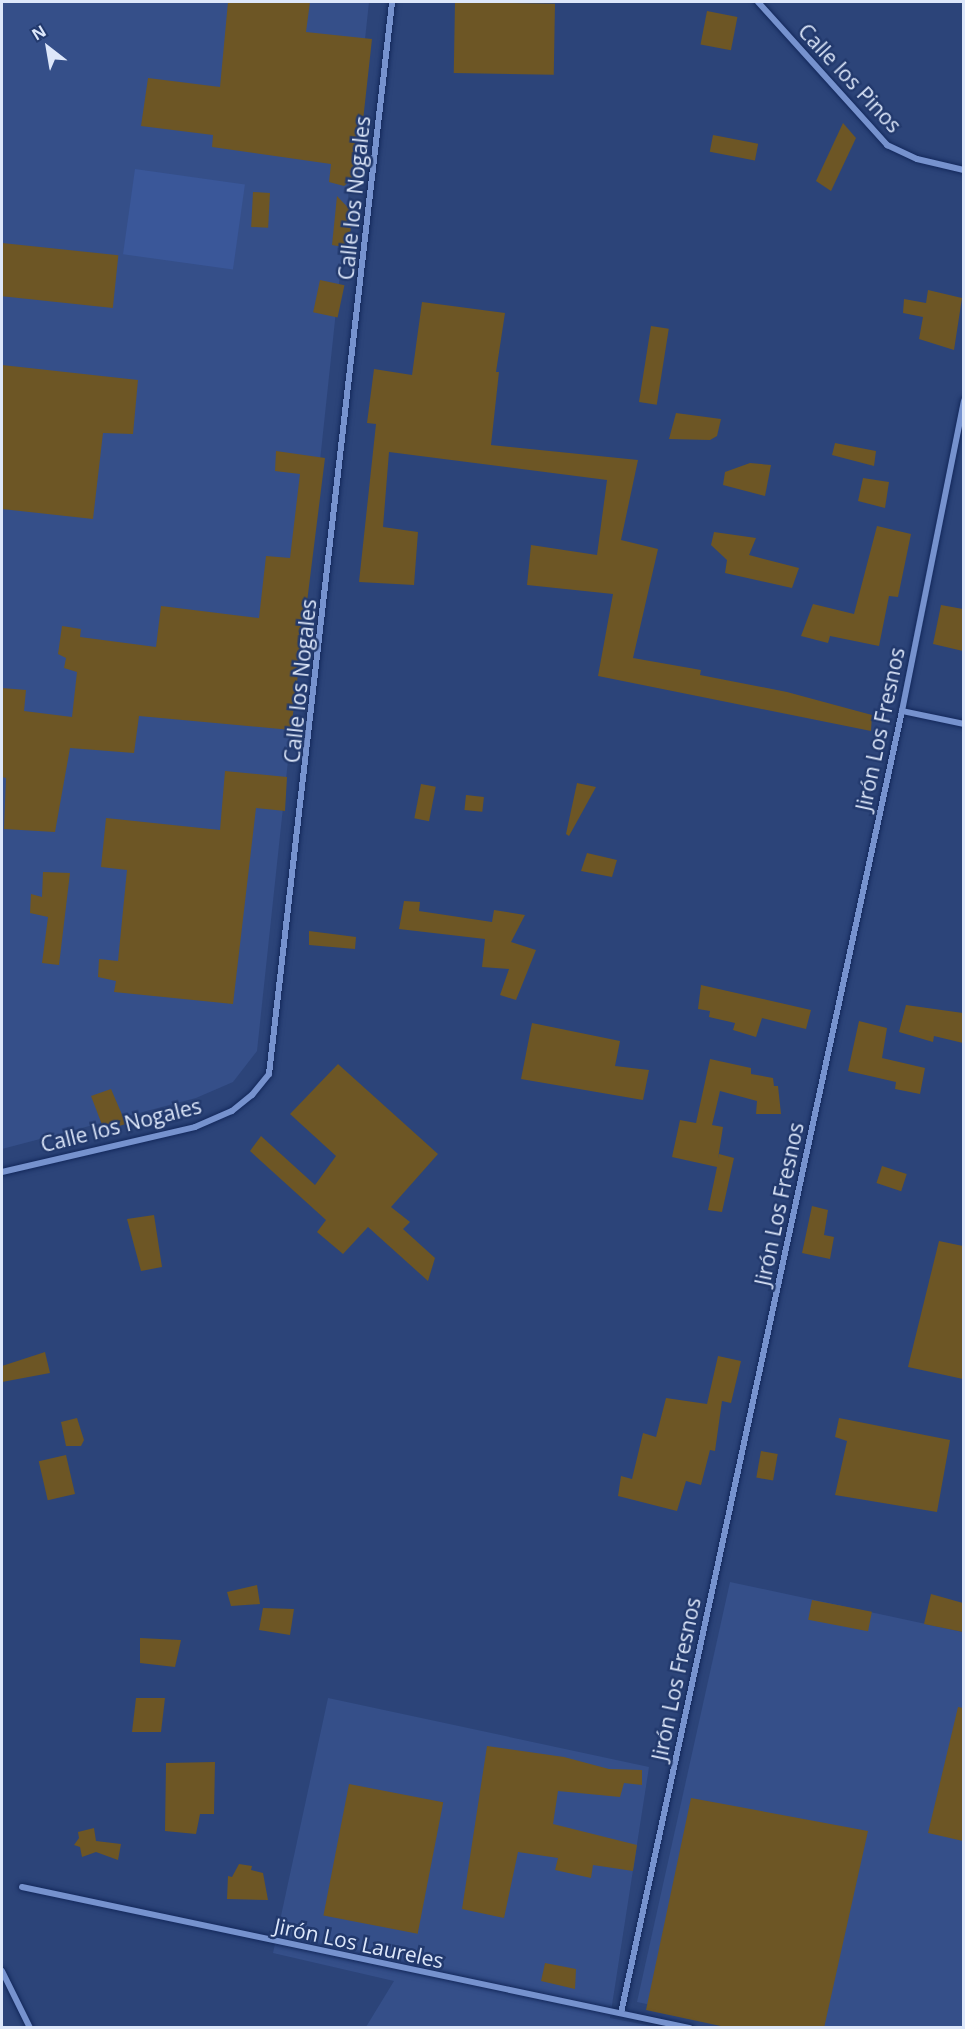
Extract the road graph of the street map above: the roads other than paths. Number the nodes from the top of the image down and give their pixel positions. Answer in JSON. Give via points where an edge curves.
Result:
{"nodes":[{"id":1,"x":392,"y":2,"type":"edge"},
{"id":2,"x":758,"y":2,"type":"edge"},
{"id":3,"x":963,"y":170,"type":"edge"},
{"id":4,"x":963,"y":401,"type":"edge"},
{"id":5,"x":902,"y":711,"type":"junction"},
{"id":6,"x":963,"y":724,"type":"edge"},
{"id":7,"x":2,"y":1172,"type":"edge"},
{"id":8,"x":22,"y":1887,"type":"dead end"},
{"id":9,"x":2,"y":1971,"type":"edge"},
{"id":10,"x":621,"y":2013,"type":"junction"},
{"id":11,"x":30,"y":2028,"type":"edge"},
{"id":12,"x":690,"y":2028,"type":"edge"}],
"edges":[{"from":1,"to":7,"type":"street","name":"Calle los Nogales","via":[[269,1074],[232,1112],[195,1127]]},
{"from":2,"to":3,"type":"street","name":"Calle los Pinos","via":[[887,145],[916,159]]},
{"from":4,"to":5,"type":"street","name":"Jirón Los Fresnos"},
{"from":5,"to":6,"type":"street"},
{"from":5,"to":10,"type":"street","name":"Jirón Los Fresnos"},
{"from":8,"to":10,"type":"street","name":"Jirón Los Laureles"},
{"from":9,"to":11,"type":"street"},
{"from":10,"to":12,"type":"street","name":"Jirón Los Laureles"}]}
